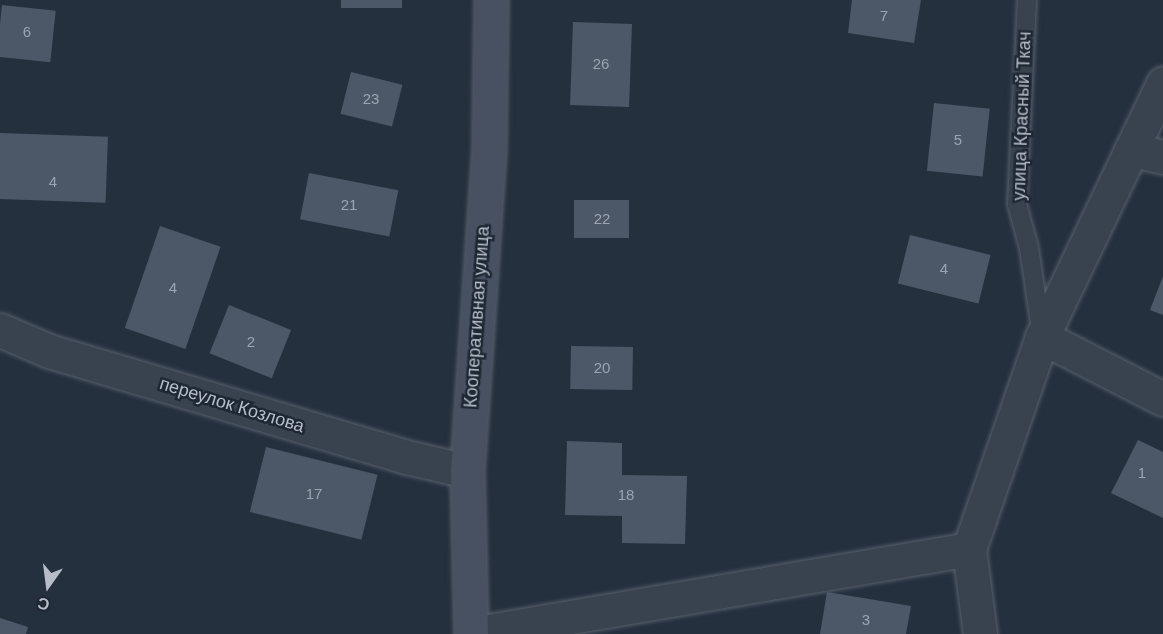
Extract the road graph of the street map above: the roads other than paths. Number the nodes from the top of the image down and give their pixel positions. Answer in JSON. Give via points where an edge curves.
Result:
{"nodes":[{"id":1,"x":491,"y":0,"type":"edge"},
{"id":2,"x":1027,"y":0,"type":"edge"},
{"id":3,"x":1163,"y":83,"type":"edge"},
{"id":4,"x":1131,"y":150,"type":"junction"},
{"id":5,"x":1163,"y":157,"type":"edge"},
{"id":6,"x":0,"y":330,"type":"edge"},
{"id":7,"x":1042,"y":337,"type":"junction"},
{"id":8,"x":1163,"y":399,"type":"edge"},
{"id":9,"x":467,"y":471,"type":"junction"},
{"id":10,"x":969,"y":549,"type":"junction"},
{"id":11,"x":471,"y":634,"type":"edge"},
{"id":12,"x":980,"y":634,"type":"edge"}],
"edges":[{"from":1,"to":9,"type":"street","name":"Кооперативная улица","via":[[489,146]]},
{"from":2,"to":7,"type":"lane","name":"улица Красный Ткач","via":[[1017,204],[1029,248]]},
{"from":3,"to":4,"type":"street","name":"улица Красный Ткач"},
{"from":4,"to":5,"type":"street"},
{"from":4,"to":7,"type":"street","name":"улица Красный Ткач"},
{"from":6,"to":9,"type":"street","name":"переулок Козлова","via":[[49,351]]},
{"from":7,"to":8,"type":"street"},
{"from":7,"to":10,"type":"street","name":"улица Красный Ткач"},
{"from":9,"to":11,"type":"street","name":"Кооперативная улица"},
{"from":10,"to":11,"type":"street"},
{"from":10,"to":12,"type":"street","name":"улица Красный Ткач"}]}
